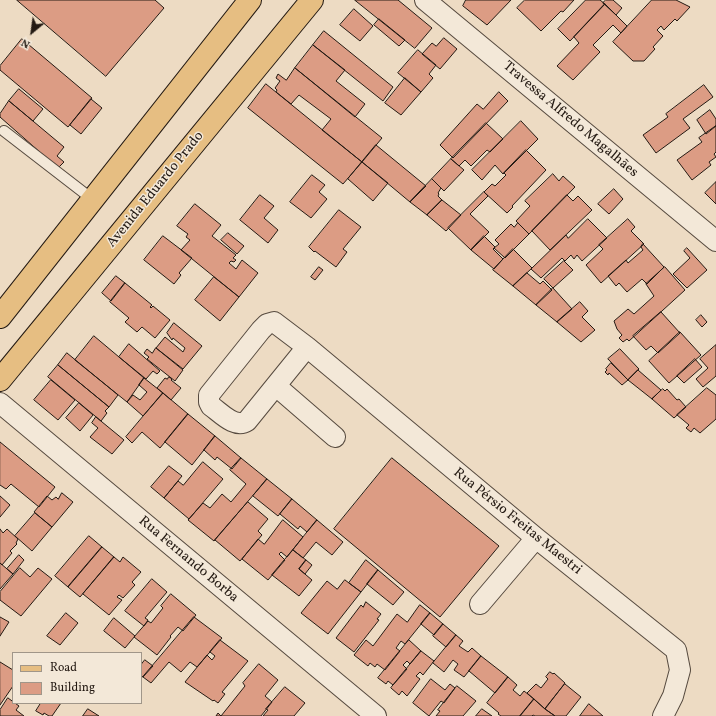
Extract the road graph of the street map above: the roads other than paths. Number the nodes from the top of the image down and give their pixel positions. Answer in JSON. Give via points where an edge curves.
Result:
{"nodes":[{"id":1,"x":250,"y":0,"type":"edge"},
{"id":2,"x":312,"y":0,"type":"edge"},
{"id":3,"x":425,"y":0,"type":"edge"},
{"id":4,"x":4,"y":131,"type":"dead end"},
{"id":5,"x":92,"y":199,"type":"junction"},
{"id":6,"x":716,"y":241,"type":"edge"},
{"id":7,"x":0,"y":316,"type":"edge"},
{"id":8,"x":307,"y":348,"type":"junction"},
{"id":9,"x":0,"y":380,"type":"edge"},
{"id":10,"x":276,"y":386,"type":"junction"},
{"id":11,"x":0,"y":403,"type":"edge"},
{"id":12,"x":334,"y":436,"type":"dead end"},
{"id":13,"x":536,"y":538,"type":"junction"},
{"id":14,"x":480,"y":604,"type":"dead end"},
{"id":15,"x":376,"y":716,"type":"edge"},
{"id":16,"x":663,"y":716,"type":"edge"}],
"edges":[{"from":1,"to":5,"type":"main road"},
{"from":2,"to":9,"type":"main road","name":"Avenida Eduardo Prado"},
{"from":3,"to":6,"type":"street","name":"Travessa Alfredo Magalhães"},
{"from":4,"to":5,"type":"lane"},
{"from":5,"to":7,"type":"main road"},
{"from":8,"to":10,"type":"street","name":"Rua Pérsio Freitas Maestri"},
{"from":8,"to":10,"type":"street","name":"Rua Pérsio Freitas Maestri","via":[[274,322],[267,324],[209,396],[209,402],[236,424],[242,424]]},
{"from":8,"to":13,"type":"street","name":"Rua Pérsio Freitas Maestri"},
{"from":10,"to":12,"type":"street"},
{"from":11,"to":15,"type":"street","name":"Rua Fernando Borba"},
{"from":13,"to":14,"type":"street"},
{"from":13,"to":16,"type":"street","name":"Rua Pérsio Freitas Maestri","via":[[676,650],[680,670]]}]}
